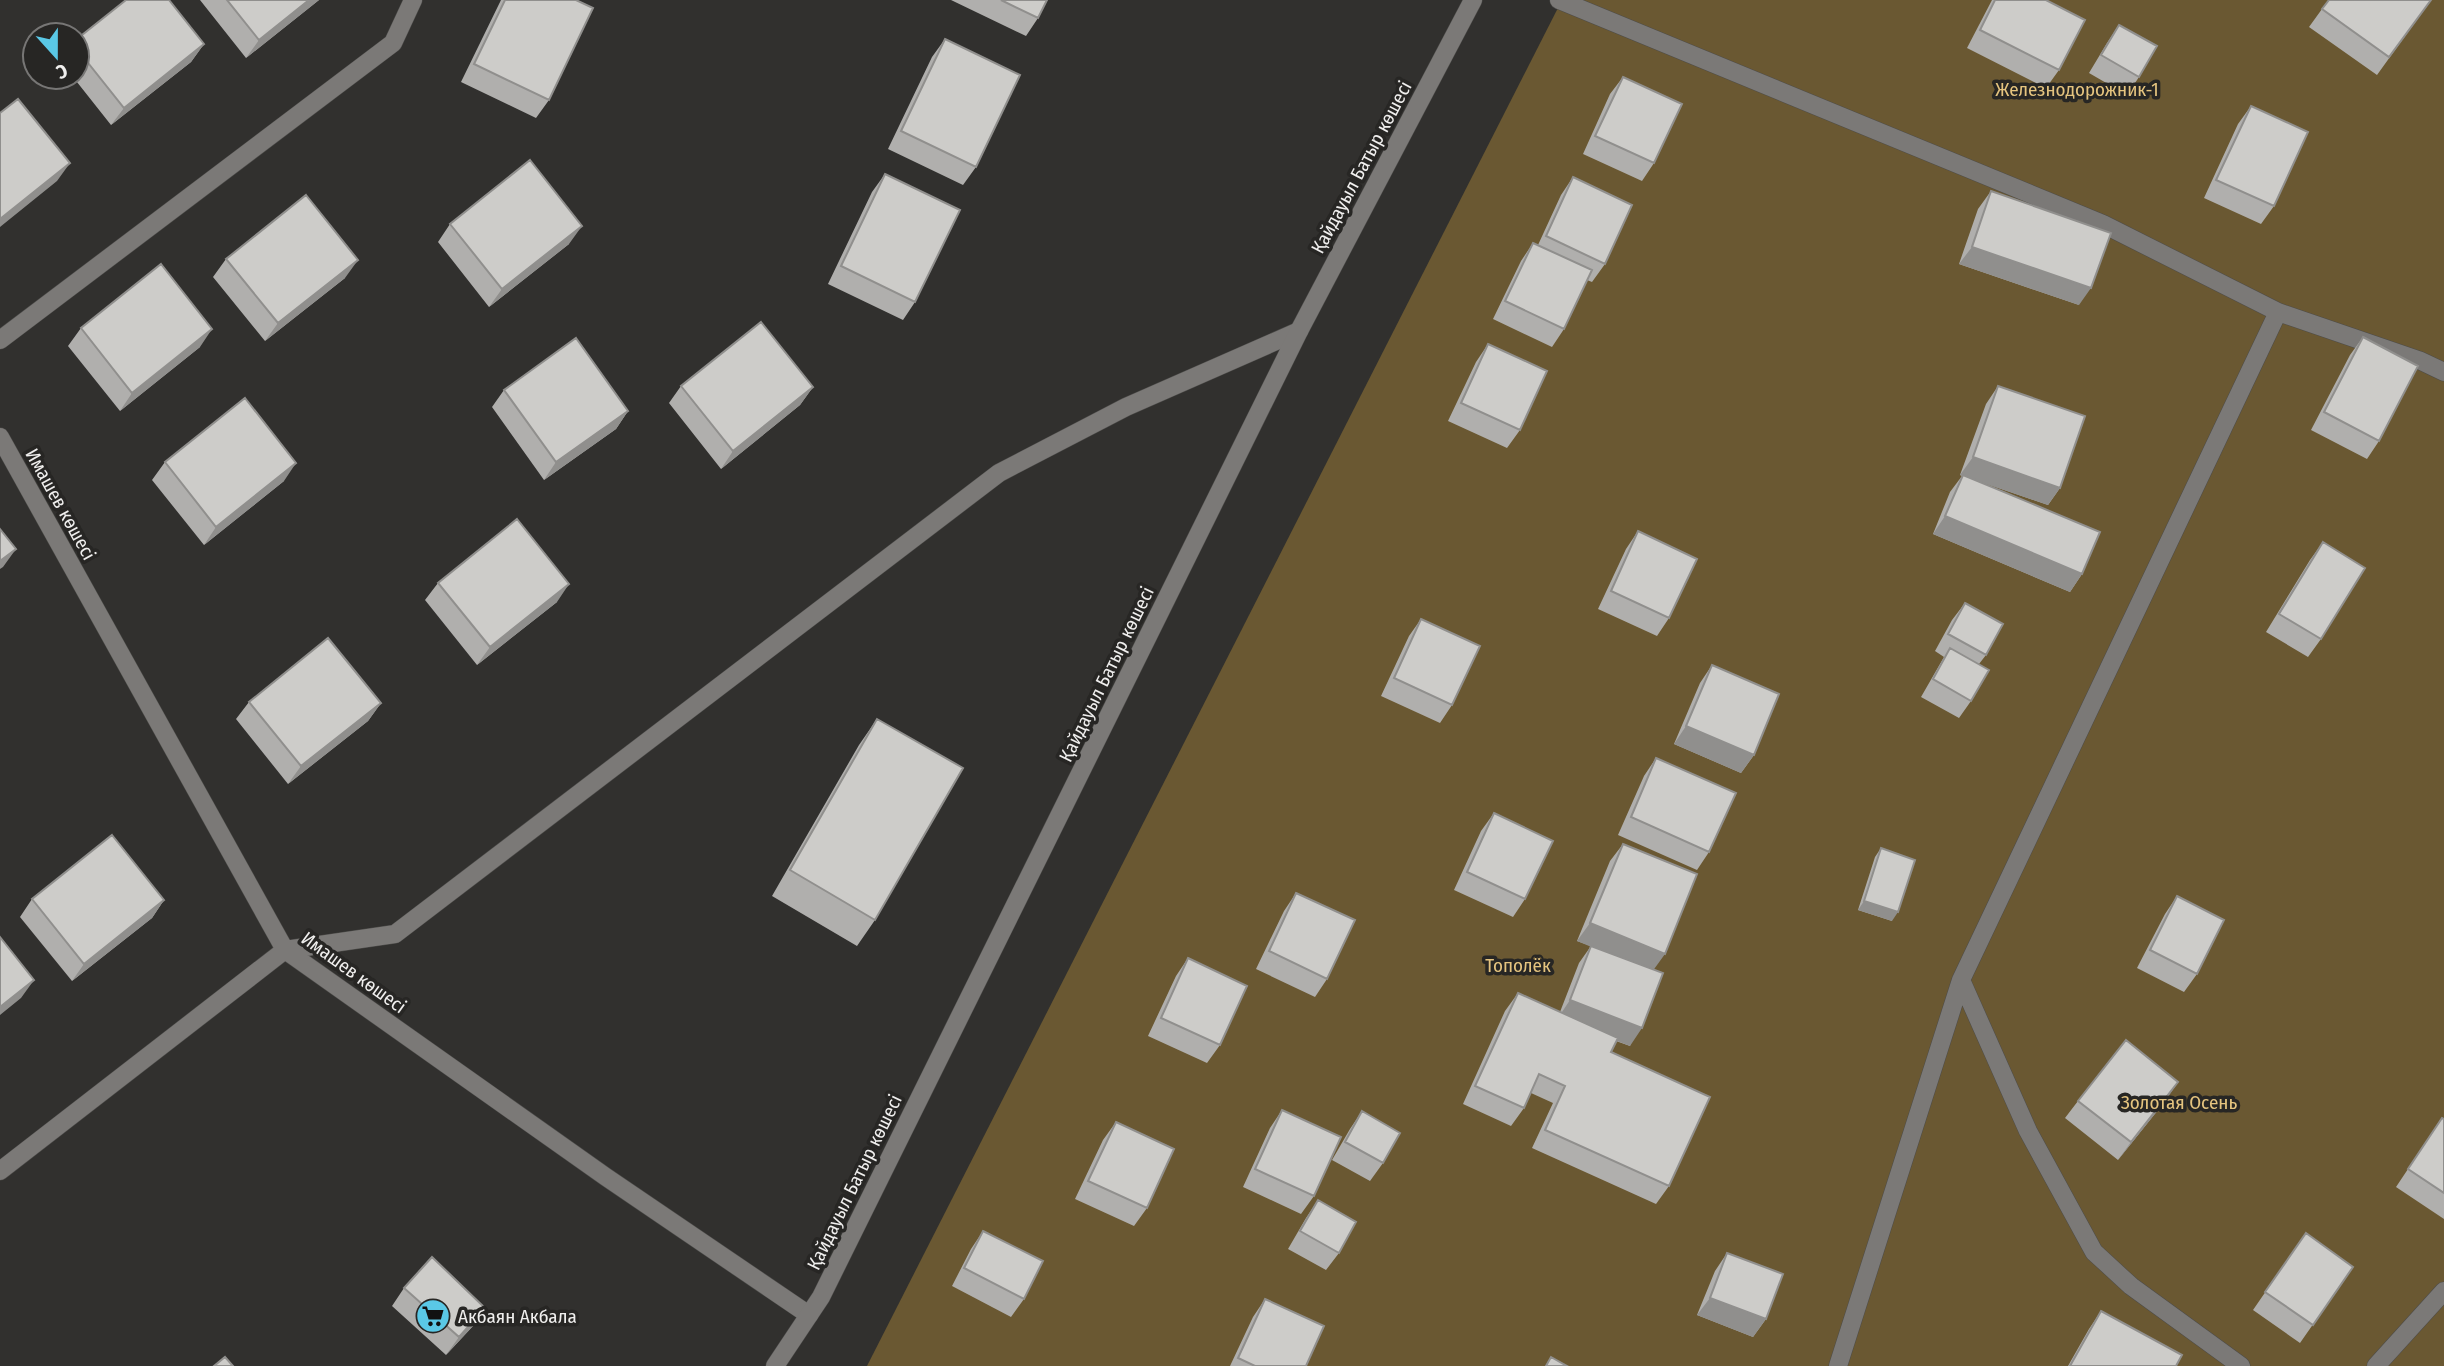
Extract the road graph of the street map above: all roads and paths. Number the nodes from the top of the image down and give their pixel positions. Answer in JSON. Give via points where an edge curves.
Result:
{"nodes":[{"id":1,"x":413,"y":0,"type":"edge"},
{"id":2,"x":1473,"y":0,"type":"edge"},
{"id":3,"x":1559,"y":0,"type":"edge"},
{"id":4,"x":2278,"y":312,"type":"junction"},
{"id":5,"x":1298,"y":331,"type":"junction"},
{"id":6,"x":0,"y":340,"type":"edge"},
{"id":7,"x":2444,"y":372,"type":"edge"},
{"id":8,"x":0,"y":437,"type":"edge"},
{"id":9,"x":285,"y":950,"type":"junction"},
{"id":10,"x":1961,"y":981,"type":"junction"},
{"id":11,"x":0,"y":1171,"type":"edge"},
{"id":12,"x":2444,"y":1291,"type":"edge"},
{"id":13,"x":809,"y":1315,"type":"junction"},
{"id":14,"x":775,"y":1366,"type":"edge"},
{"id":15,"x":1838,"y":1366,"type":"edge"},
{"id":16,"x":2241,"y":1366,"type":"edge"},
{"id":17,"x":2376,"y":1366,"type":"edge"}],
"edges":[{"from":1,"to":6,"type":"street","via":[[393,43]]},
{"from":2,"to":5,"type":"street","name":"Қайдауыл Батыр көшесі"},
{"from":3,"to":4,"type":"street","via":[[2102,224]]},
{"from":4,"to":7,"type":"street"},
{"from":4,"to":10,"type":"street"},
{"from":5,"to":9,"type":"street","via":[[1126,407],[999,473],[394,934]]},
{"from":5,"to":13,"type":"street","name":"Қайдауыл Батыр көшесі"},
{"from":8,"to":9,"type":"street","name":"Имашев көшесі"},
{"from":9,"to":11,"type":"street"},
{"from":9,"to":13,"type":"street","name":"Имашев көшесі"},
{"from":10,"to":15,"type":"street"},
{"from":10,"to":16,"type":"street","via":[[2028,1131],[2094,1252],[2131,1286]]},
{"from":12,"to":17,"type":"street"},
{"from":13,"to":14,"type":"street","name":"Қайдауыл Батыр көшесі"}]}
